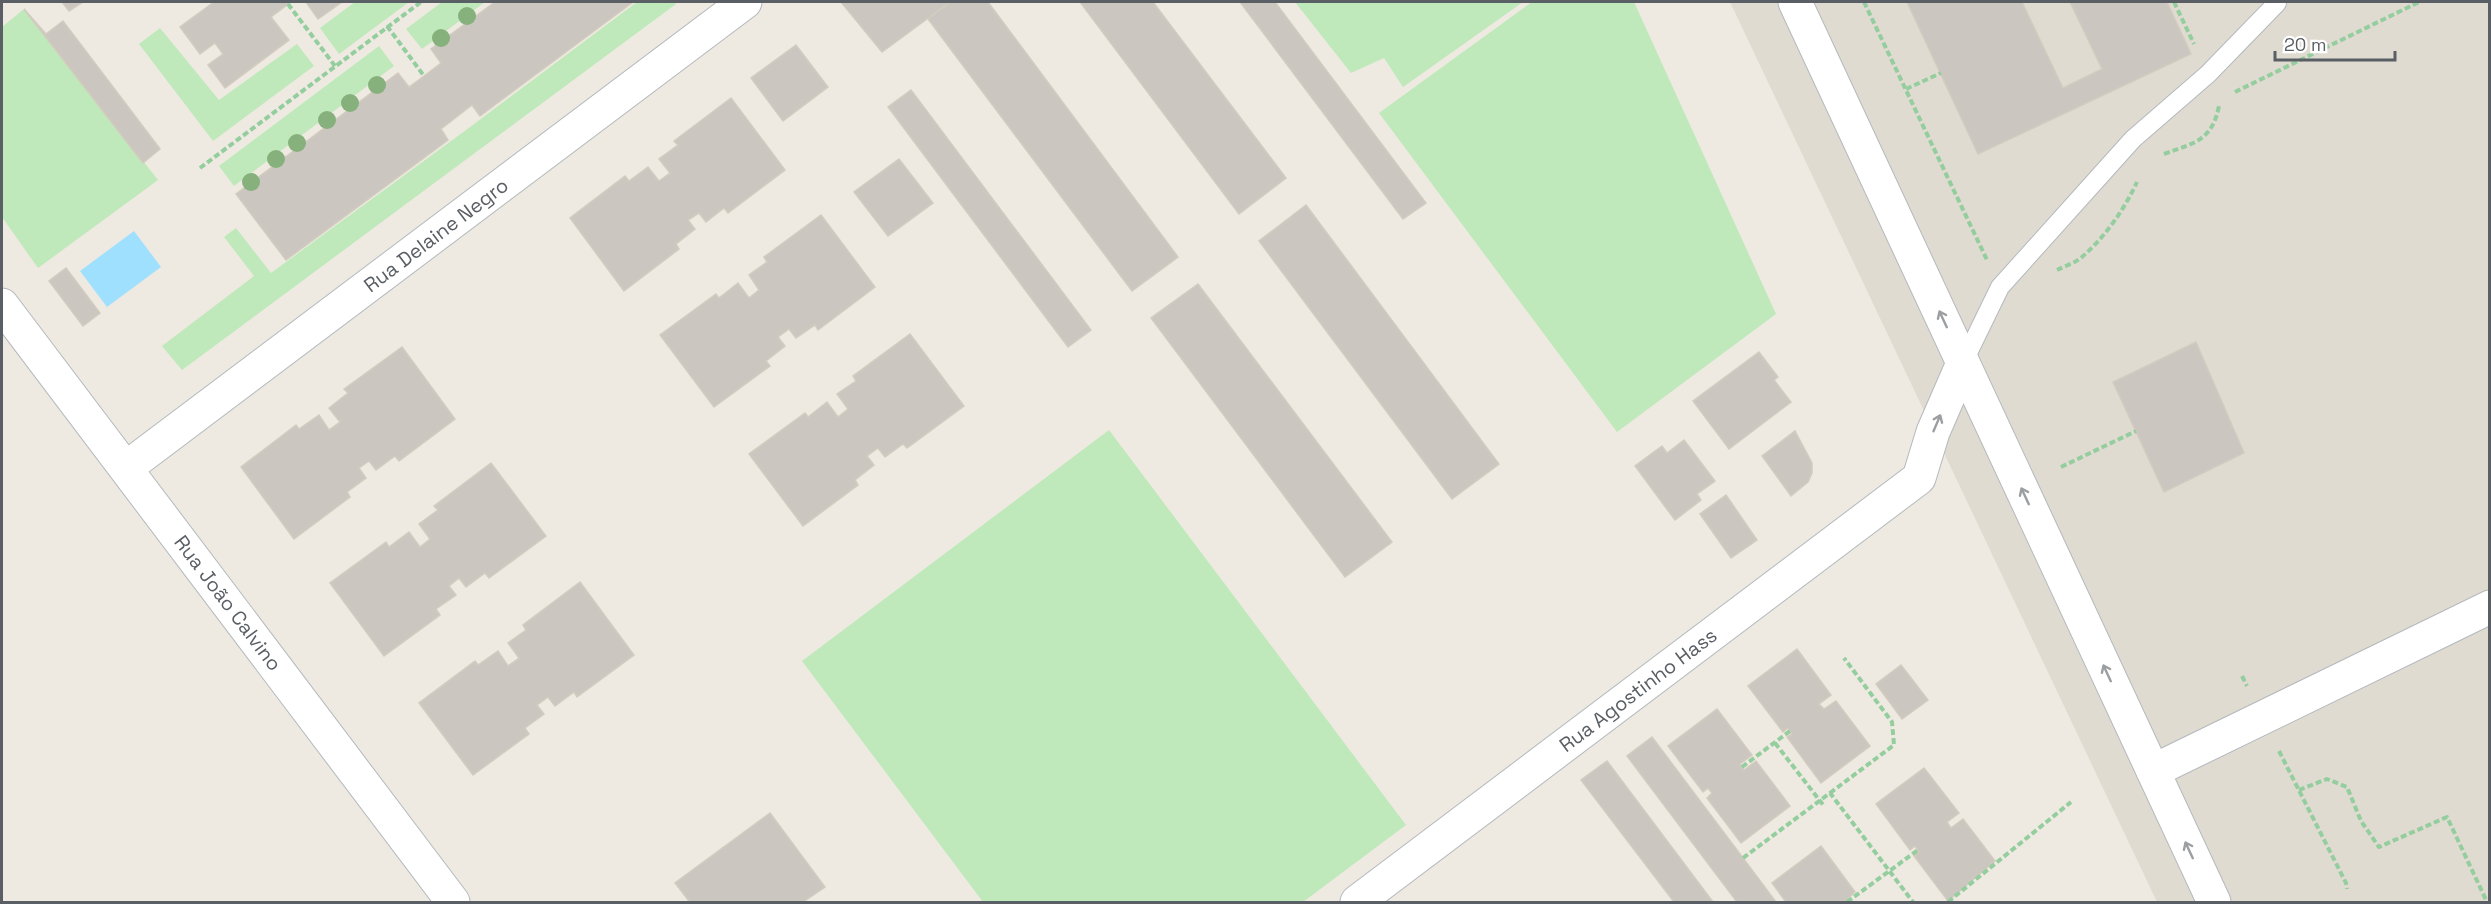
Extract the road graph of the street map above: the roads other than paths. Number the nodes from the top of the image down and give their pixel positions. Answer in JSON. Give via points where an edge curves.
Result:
{"nodes":[{"id":1,"x":745,"y":2,"type":"edge"},
{"id":2,"x":1795,"y":2,"type":"edge"},
{"id":3,"x":2277,"y":3,"type":"dead end"},
{"id":4,"x":2,"y":305,"type":"edge"},
{"id":5,"x":1963,"y":363,"type":"junction"},
{"id":6,"x":126,"y":468,"type":"junction"},
{"id":7,"x":2490,"y":607,"type":"edge"},
{"id":8,"x":2153,"y":771,"type":"junction"},
{"id":9,"x":453,"y":903,"type":"edge"},
{"id":10,"x":1357,"y":903,"type":"edge"},
{"id":11,"x":2214,"y":903,"type":"edge"}],
"edges":[{"from":1,"to":6,"type":"street","name":"Rua Delaine Negro"},
{"from":5,"to":2,"type":"street","one_way":true},
{"from":3,"to":5,"type":"lane","via":[[2208,74],[2133,139],[2000,286]]},
{"from":4,"to":6,"type":"street","name":"Rua João Calvino"},
{"from":8,"to":5,"type":"street","one_way":true},
{"from":10,"to":5,"type":"street","name":"Rua Agostinho Hass","one_way":true,"via":[[1919,478],[1933,432]]},
{"from":6,"to":9,"type":"street","name":"Rua João Calvino"},
{"from":7,"to":8,"type":"street"},
{"from":11,"to":8,"type":"street","one_way":true}]}
